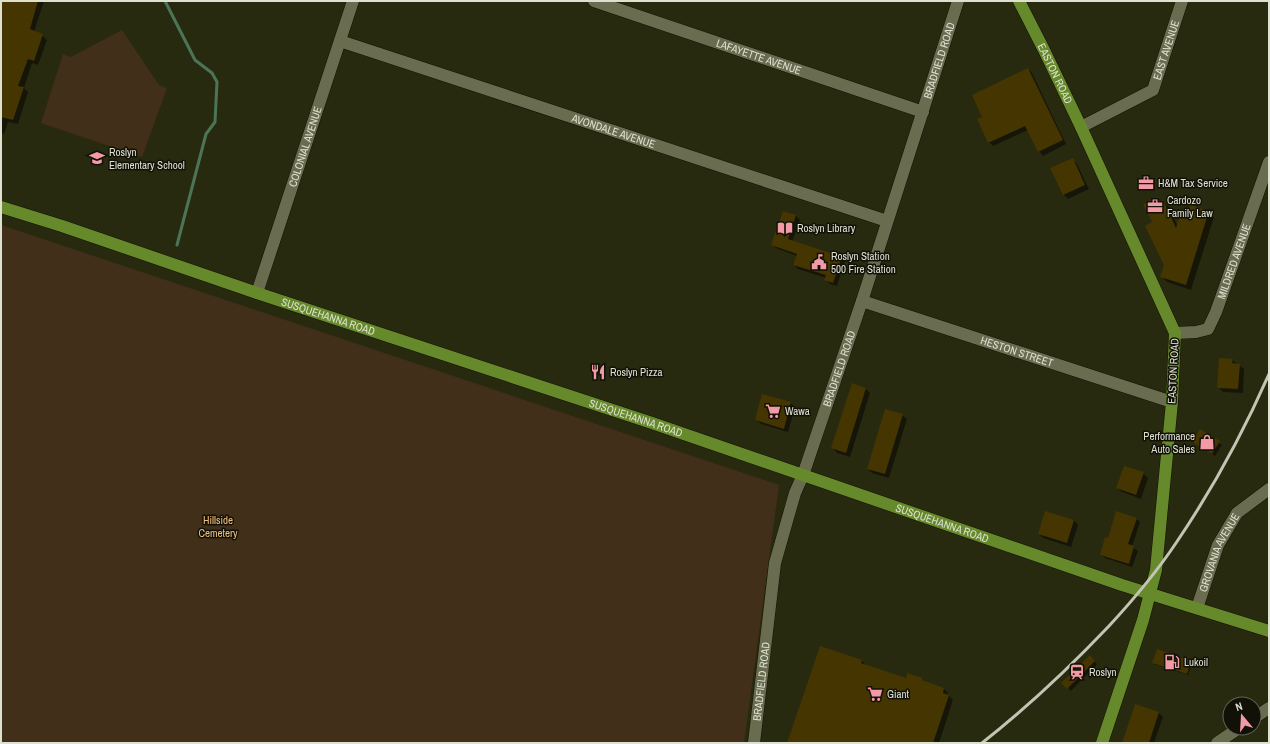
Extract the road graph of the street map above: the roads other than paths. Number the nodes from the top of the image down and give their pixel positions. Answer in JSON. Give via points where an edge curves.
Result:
{"nodes":[{"id":1,"x":353,"y":1,"type":"edge"},
{"id":2,"x":594,"y":1,"type":"edge"},
{"id":3,"x":958,"y":1,"type":"edge"},
{"id":4,"x":1019,"y":1,"type":"edge"},
{"id":5,"x":1182,"y":1,"type":"edge"},
{"id":6,"x":340,"y":42,"type":"junction"},
{"id":7,"x":923,"y":112,"type":"junction"},
{"id":8,"x":1081,"y":127,"type":"junction"},
{"id":9,"x":1269,"y":162,"type":"edge"},
{"id":10,"x":1,"y":207,"type":"edge"},
{"id":11,"x":887,"y":221,"type":"junction"},
{"id":12,"x":256,"y":293,"type":"junction"},
{"id":13,"x":862,"y":301,"type":"junction"},
{"id":14,"x":1175,"y":333,"type":"junction"},
{"id":15,"x":1172,"y":402,"type":"junction"},
{"id":16,"x":803,"y":475,"type":"junction"},
{"id":17,"x":1269,"y":489,"type":"edge"},
{"id":18,"x":1151,"y":593,"type":"junction"},
{"id":19,"x":1197,"y":608,"type":"junction"},
{"id":20,"x":1269,"y":631,"type":"edge"},
{"id":21,"x":1227,"y":736,"type":"edge"},
{"id":22,"x":754,"y":743,"type":"edge"},
{"id":23,"x":1102,"y":743,"type":"edge"},
{"id":24,"x":1217,"y":743,"type":"edge"}],
"edges":[{"from":1,"to":6,"type":"street","name":"COLONIAL AVENUE"},
{"from":2,"to":7,"type":"street","name":"LAFAYETTE AVENUE"},
{"from":3,"to":7,"type":"street","name":"BRADFIELD ROAD"},
{"from":4,"to":8,"type":"main road","name":"EASTON ROAD"},
{"from":5,"to":8,"type":"street","name":"EAST AVENUE","via":[[1153,90]]},
{"from":6,"to":11,"type":"street","name":"AVONDALE AVENUE"},
{"from":6,"to":12,"type":"street","name":"COLONIAL AVENUE"},
{"from":7,"to":11,"type":"street","name":"BRADFIELD ROAD"},
{"from":8,"to":14,"type":"main road","name":"EASTON ROAD"},
{"from":9,"to":14,"type":"street","name":"MILDRED AVENUE","via":[[1208,329]]},
{"from":10,"to":12,"type":"main road","name":"SUSQUEHANNA ROAD"},
{"from":11,"to":13,"type":"street","name":"BRADFIELD ROAD"},
{"from":12,"to":16,"type":"main road","name":"SUSQUEHANNA ROAD"},
{"from":13,"to":15,"type":"street","name":"HESTON STREET"},
{"from":13,"to":16,"type":"street","name":"BRADFIELD ROAD"},
{"from":14,"to":15,"type":"main road","name":"EASTON ROAD"},
{"from":15,"to":18,"type":"main road","name":"EASTON ROAD","via":[[1156,570]]},
{"from":16,"to":18,"type":"main road","name":"SUSQUEHANNA ROAD"},
{"from":16,"to":22,"type":"street","name":"BRADFIELD ROAD","via":[[775,563]]},
{"from":17,"to":19,"type":"street","name":"GROVANIA AVENUE","via":[[1236,513],[1218,545]]},
{"from":18,"to":19,"type":"main road","name":"SUSQUEHANNA ROAD"},
{"from":18,"to":23,"type":"main road","name":"EASTON ROAD"},
{"from":19,"to":20,"type":"main road","name":"SUSQUEHANNA ROAD"},
{"from":21,"to":24,"type":"street"}]}
